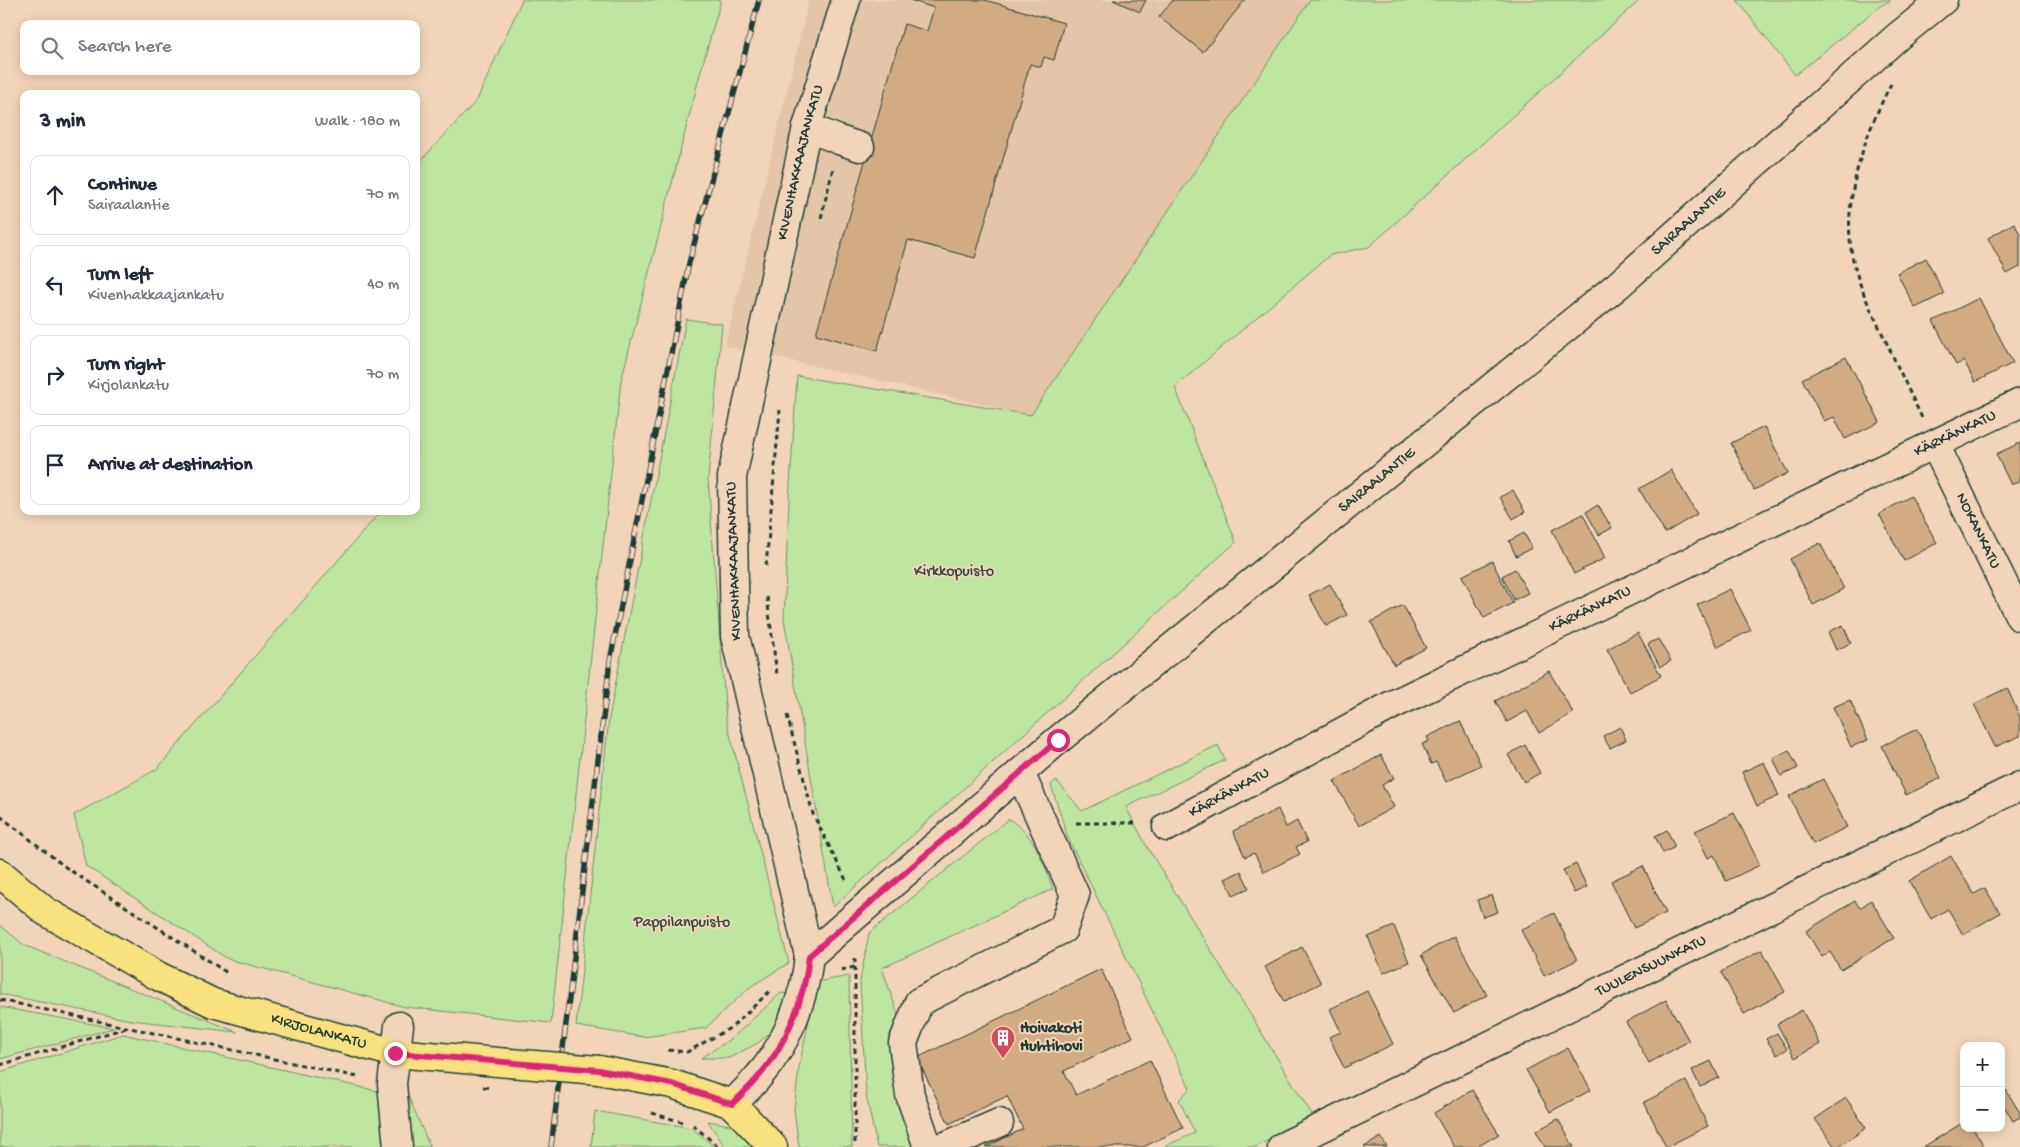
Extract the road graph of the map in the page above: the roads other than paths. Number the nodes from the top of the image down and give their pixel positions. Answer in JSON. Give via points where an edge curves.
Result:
{"nodes":[{"id":1,"x":846,"y":0,"type":"edge"},
{"id":2,"x":1943,"y":0,"type":"edge"},
{"id":3,"x":807,"y":127,"type":"junction"},
{"id":4,"x":849,"y":144,"type":"road end"},
{"id":5,"x":2020,"y":403,"type":"edge"},
{"id":6,"x":1935,"y":445,"type":"junction"},
{"id":7,"x":2020,"y":618,"type":"edge"},
{"id":8,"x":1020,"y":773,"type":"junction"},
{"id":9,"x":2020,"y":786,"type":"edge"},
{"id":10,"x":1167,"y":826,"type":"road end"},
{"id":11,"x":0,"y":873,"type":"edge"},
{"id":12,"x":808,"y":966,"type":"junction"},
{"id":13,"x":399,"y":1026,"type":"dead end"},
{"id":14,"x":395,"y":1053,"type":"junction"},
{"id":15,"x":732,"y":1104,"type":"junction"},
{"id":16,"x":999,"y":1123,"type":"dead end"},
{"id":17,"x":398,"y":1147,"type":"edge"},
{"id":18,"x":773,"y":1147,"type":"edge"},
{"id":19,"x":928,"y":1147,"type":"edge"},
{"id":20,"x":943,"y":1147,"type":"edge"},
{"id":21,"x":1282,"y":1147,"type":"edge"}],
"edges":[{"from":1,"to":3,"type":"street","name":"KIVENHAKKAAJANKATU"},
{"from":2,"to":8,"type":"street","name":"SAIRAALANTIE","via":[[1617,286]]},
{"from":3,"to":4,"type":"street"},
{"from":3,"to":12,"type":"street","name":"KIVENHAKKAAJANKATU","via":[[732,477],[735,636]]},
{"from":5,"to":6,"type":"street","name":"KÄRKÄNKATU"},
{"from":6,"to":7,"type":"street","name":"NOKANKATU"},
{"from":6,"to":10,"type":"street","name":"KÄRKÄNKATU","via":[[1392,706]]},
{"from":8,"to":12,"type":"street","name":"SAIRAALANTIE","via":[[853,918]]},
{"from":8,"to":19,"type":"street","via":[[1075,894],[1064,929],[919,1002],[902,1043],[910,1095]]},
{"from":9,"to":21,"type":"street","name":"TUULENSUUNKATU"},
{"from":11,"to":14,"type":"main road","name":"KIRJOLANKATU","via":[[45,912],[213,1003]]},
{"from":12,"to":15,"type":"street","name":"KIVENHAKKAAJANKATU","via":[[794,1017],[779,1048],[760,1076]]},
{"from":13,"to":14,"type":"street"},
{"from":14,"to":15,"type":"main road","name":"KIRJOLANKATU","bridge":true,"via":[[599,1070],[672,1084]]},
{"from":14,"to":17,"type":"street","via":[[392,1084]]},
{"from":15,"to":18,"type":"main road","name":"KIRJOLANKATU"},
{"from":16,"to":20,"type":"street"}]}
